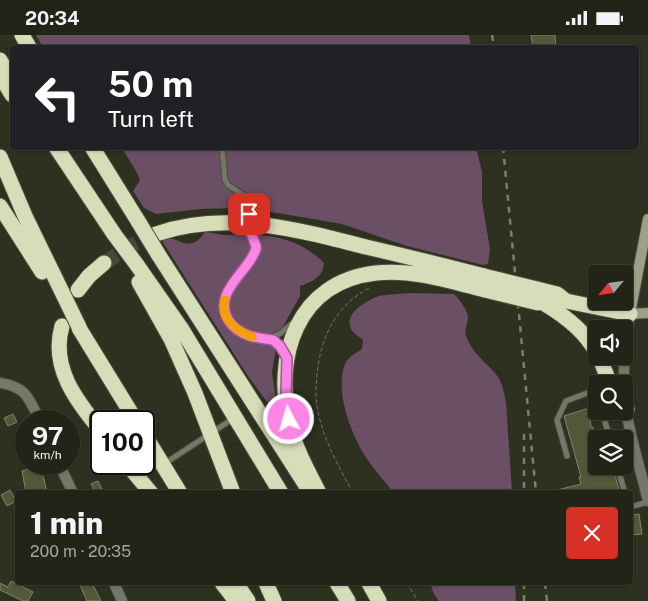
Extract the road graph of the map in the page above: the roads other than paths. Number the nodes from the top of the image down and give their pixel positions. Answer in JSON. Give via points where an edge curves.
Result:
{"nodes":[{"id":1,"x":0,"y":60,"type":"edge"},
{"id":2,"x":0,"y":75,"type":"edge"},
{"id":3,"x":10,"y":77,"type":"edge"},
{"id":4,"x":10,"y":92,"type":"edge"},
{"id":5,"x":49,"y":150,"type":"edge"},
{"id":6,"x":58,"y":150,"type":"edge"},
{"id":7,"x":94,"y":150,"type":"edge"},
{"id":8,"x":222,"y":150,"type":"edge"},
{"id":9,"x":0,"y":157,"type":"edge"},
{"id":10,"x":85,"y":191,"type":"junction"},
{"id":11,"x":0,"y":206,"type":"edge"},
{"id":12,"x":648,"y":219,"type":"edge"},
{"id":13,"x":247,"y":223,"type":"junction"},
{"id":14,"x":156,"y":234,"type":"tunnel mouth"},
{"id":15,"x":104,"y":263,"type":"tunnel mouth"},
{"id":16,"x":134,"y":267,"type":"junction"},
{"id":17,"x":485,"y":283,"type":"junction"},
{"id":18,"x":78,"y":290,"type":"dead end"},
{"id":19,"x":61,"y":295,"type":"junction"},
{"id":20,"x":540,"y":299,"type":"junction"},
{"id":21,"x":305,"y":312,"type":"junction"},
{"id":22,"x":648,"y":313,"type":"edge"},
{"id":23,"x":630,"y":314,"type":"junction"},
{"id":24,"x":62,"y":326,"type":"dead end"},
{"id":25,"x":266,"y":339,"type":"junction"},
{"id":26,"x":588,"y":340,"type":"edge"},
{"id":27,"x":287,"y":358,"type":"junction"},
{"id":28,"x":624,"y":375,"type":"edge"},
{"id":29,"x":0,"y":383,"type":"edge"},
{"id":30,"x":588,"y":393,"type":"edge"},
{"id":31,"x":35,"y":410,"type":"edge"},
{"id":32,"x":129,"y":410,"type":"edge"},
{"id":33,"x":90,"y":417,"type":"edge"},
{"id":34,"x":235,"y":418,"type":"junction"},
{"id":35,"x":628,"y":420,"type":"edge"},
{"id":36,"x":210,"y":434,"type":"junction"},
{"id":37,"x":155,"y":451,"type":"edge"},
{"id":38,"x":637,"y":453,"type":"junction"},
{"id":39,"x":633,"y":454,"type":"edge"},
{"id":40,"x":567,"y":456,"type":"dead end"},
{"id":41,"x":163,"y":464,"type":"junction"},
{"id":42,"x":64,"y":475,"type":"edge"},
{"id":43,"x":136,"y":475,"type":"edge"},
{"id":44,"x":620,"y":475,"type":"edge"},
{"id":45,"x":71,"y":490,"type":"edge"},
{"id":46,"x":148,"y":490,"type":"edge"},
{"id":47,"x":178,"y":490,"type":"edge"},
{"id":48,"x":232,"y":490,"type":"edge"},
{"id":49,"x":279,"y":490,"type":"edge"},
{"id":50,"x":308,"y":490,"type":"edge"},
{"id":51,"x":318,"y":490,"type":"edge"},
{"id":52,"x":624,"y":490,"type":"edge"},
{"id":53,"x":648,"y":502,"type":"edge"},
{"id":54,"x":633,"y":506,"type":"edge"},
{"id":55,"x":115,"y":585,"type":"edge"},
{"id":56,"x":224,"y":585,"type":"edge"},
{"id":57,"x":237,"y":585,"type":"edge"},
{"id":58,"x":267,"y":585,"type":"edge"},
{"id":59,"x":338,"y":585,"type":"edge"},
{"id":60,"x":369,"y":585,"type":"edge"},
{"id":61,"x":378,"y":599,"type":"edge"},
{"id":62,"x":122,"y":601,"type":"edge"},
{"id":63,"x":236,"y":601,"type":"edge"},
{"id":64,"x":248,"y":601,"type":"edge"},
{"id":65,"x":274,"y":601,"type":"edge"},
{"id":66,"x":348,"y":601,"type":"edge"}],
"edges":[{"from":1,"to":3,"type":"highway"},
{"from":2,"to":4,"type":"highway"},
{"from":5,"to":10,"type":"highway","via":[[63,170]]},
{"from":6,"to":10,"type":"highway"},
{"from":7,"to":50,"type":"highway","bridge":true},
{"from":8,"to":13,"type":"lane","via":[[225,180],[246,197]]},
{"from":9,"to":19,"type":"highway"},
{"from":10,"to":16,"type":"highway","bridge":true},
{"from":11,"to":19,"type":"highway"},
{"from":12,"to":23,"type":"main road"},
{"from":13,"to":14,"type":"highway","via":[[204,223]]},
{"from":13,"to":17,"type":"highway","via":[[302,231]]},
{"from":13,"to":25,"type":"lane","via":[[256,249],[229,289],[224,311],[239,331]]},
{"from":15,"to":18,"type":"highway"},
{"from":16,"to":34,"type":"highway","via":[[181,327]]},
{"from":16,"to":36,"type":"highway","via":[[171,339]]},
{"from":17,"to":20,"type":"highway","bridge":true},
{"from":17,"to":21,"type":"highway","via":[[376,273],[339,284],[321,295]]},
{"from":19,"to":32,"type":"highway","bridge":true},
{"from":20,"to":23,"type":"highway","via":[[556,294],[566,301]]},
{"from":20,"to":26,"type":"highway","via":[[564,316]]},
{"from":21,"to":25,"type":"lane","via":[[281,333]]},
{"from":21,"to":27,"type":"highway","via":[[294,333]]},
{"from":22,"to":23,"type":"main road"},
{"from":23,"to":28,"type":"street"},
{"from":24,"to":33,"type":"highway","via":[[60,352],[65,377]]},
{"from":25,"to":27,"type":"lane","via":[[280,346]]},
{"from":27,"to":51,"type":"highway","via":[[286,393],[290,424]]},
{"from":29,"to":31,"type":"street","via":[[12,384],[22,390]]},
{"from":30,"to":40,"type":"lane","via":[[566,401],[557,420]]},
{"from":34,"to":36,"type":"lane"},
{"from":34,"to":49,"type":"highway"},
{"from":35,"to":38,"type":"street"},
{"from":36,"to":41,"type":"lane"},
{"from":36,"to":48,"type":"highway"},
{"from":37,"to":41,"type":"highway"},
{"from":38,"to":39,"type":"lane"},
{"from":38,"to":53,"type":"street"},
{"from":41,"to":47,"type":"highway"},
{"from":42,"to":45,"type":"street"},
{"from":43,"to":46,"type":"highway"},
{"from":44,"to":52,"type":"lane"},
{"from":53,"to":54,"type":"lane"},
{"from":55,"to":62,"type":"street"},
{"from":56,"to":63,"type":"highway"},
{"from":57,"to":64,"type":"highway"},
{"from":58,"to":65,"type":"highway"},
{"from":59,"to":66,"type":"highway"},
{"from":60,"to":61,"type":"highway"}]}
